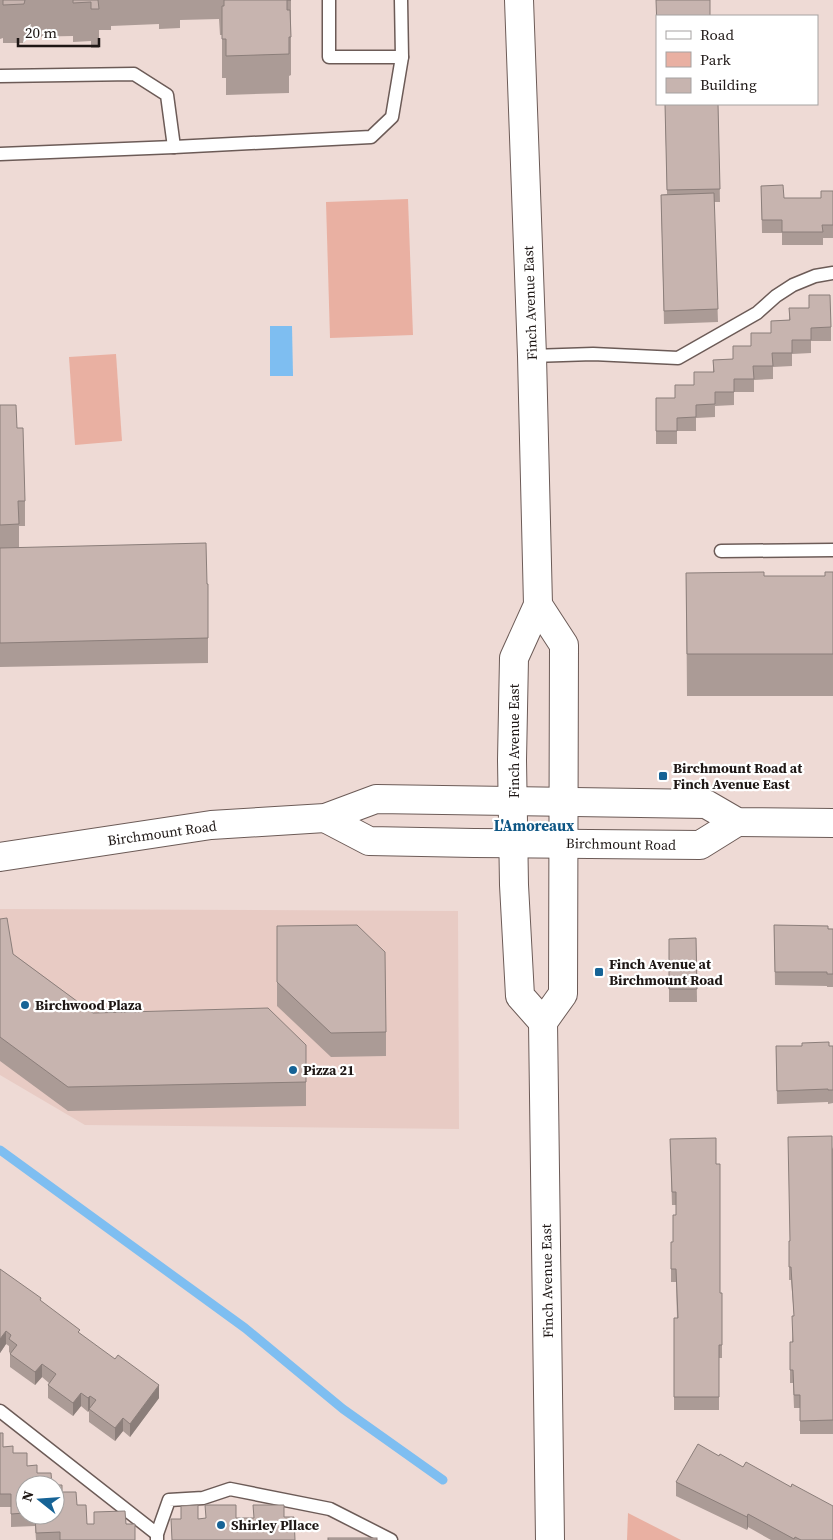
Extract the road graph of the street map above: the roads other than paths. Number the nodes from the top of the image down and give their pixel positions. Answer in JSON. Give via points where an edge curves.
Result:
{"nodes":[{"id":1,"x":329,"y":0,"type":"edge"},
{"id":2,"x":401,"y":0,"type":"edge"},
{"id":3,"x":519,"y":0,"type":"edge"},
{"id":4,"x":402,"y":57,"type":"junction"},
{"id":5,"x":0,"y":76,"type":"edge"},
{"id":6,"x":174,"y":147,"type":"junction"},
{"id":7,"x":0,"y":154,"type":"edge"},
{"id":8,"x":833,"y":273,"type":"edge"},
{"id":9,"x":532,"y":356,"type":"junction"},
{"id":10,"x":833,"y":550,"type":"edge"},
{"id":11,"x":721,"y":551,"type":"dead end"},
{"id":12,"x":538,"y":605,"type":"junction"},
{"id":13,"x":514,"y":800,"type":"junction"},
{"id":14,"x":564,"y":802,"type":"junction"},
{"id":15,"x":325,"y":818,"type":"junction"},
{"id":16,"x":737,"y":822,"type":"junction"},
{"id":17,"x":833,"y":822,"type":"edge"},
{"id":18,"x":515,"y":843,"type":"junction"},
{"id":19,"x":564,"y":844,"type":"junction"},
{"id":20,"x":0,"y":857,"type":"edge"},
{"id":21,"x":543,"y":1022,"type":"junction"},
{"id":22,"x":0,"y":1411,"type":"edge"},
{"id":23,"x":157,"y":1537,"type":"edge"},
{"id":24,"x":391,"y":1540,"type":"edge"},
{"id":25,"x":550,"y":1540,"type":"edge"}],
"edges":[{"from":1,"to":4,"type":"lane","via":[[329,57]]},
{"from":2,"to":4,"type":"lane"},
{"from":3,"to":9,"type":"main road","name":"Finch Avenue East"},
{"from":4,"to":6,"type":"lane","via":[[392,117],[371,136]]},
{"from":5,"to":6,"type":"lane","via":[[134,74],[167,95]]},
{"from":6,"to":7,"type":"lane"},
{"from":8,"to":9,"type":"lane","via":[[792,285],[757,313],[678,358],[593,354]]},
{"from":9,"to":12,"type":"main road","name":"Finch Avenue East"},
{"from":10,"to":11,"type":"lane"},
{"from":12,"to":13,"type":"main road","name":"Finch Avenue East","via":[[514,658]]},
{"from":12,"to":14,"type":"main road","via":[[564,645]]},
{"from":13,"to":14,"type":"main road","name":"Birchmount Road"},
{"from":13,"to":15,"type":"main road","name":"Birchmount Road","via":[[376,799]]},
{"from":13,"to":18,"type":"main road","name":"Finch Avenue East"},
{"from":14,"to":16,"type":"main road","name":"Birchmount Road","via":[[706,804]]},
{"from":14,"to":19,"type":"main road"},
{"from":15,"to":18,"type":"main road","name":"Birchmount Road","via":[[369,841]]},
{"from":15,"to":20,"type":"main road","name":"Birchmount Road","via":[[211,825]]},
{"from":16,"to":17,"type":"main road"},
{"from":16,"to":19,"type":"main road","name":"Birchmount Road","via":[[700,845]]},
{"from":18,"to":19,"type":"main road","name":"Birchmount Road"},
{"from":18,"to":21,"type":"main road","name":"Finch Avenue East","via":[[520,996]]},
{"from":19,"to":21,"type":"main road","via":[[563,994]]},
{"from":21,"to":25,"type":"main road","name":"Finch Avenue East"},
{"from":22,"to":23,"type":"lane"},
{"from":23,"to":24,"type":"lane","via":[[169,1500],[203,1498],[230,1488],[330,1509]]}]}
